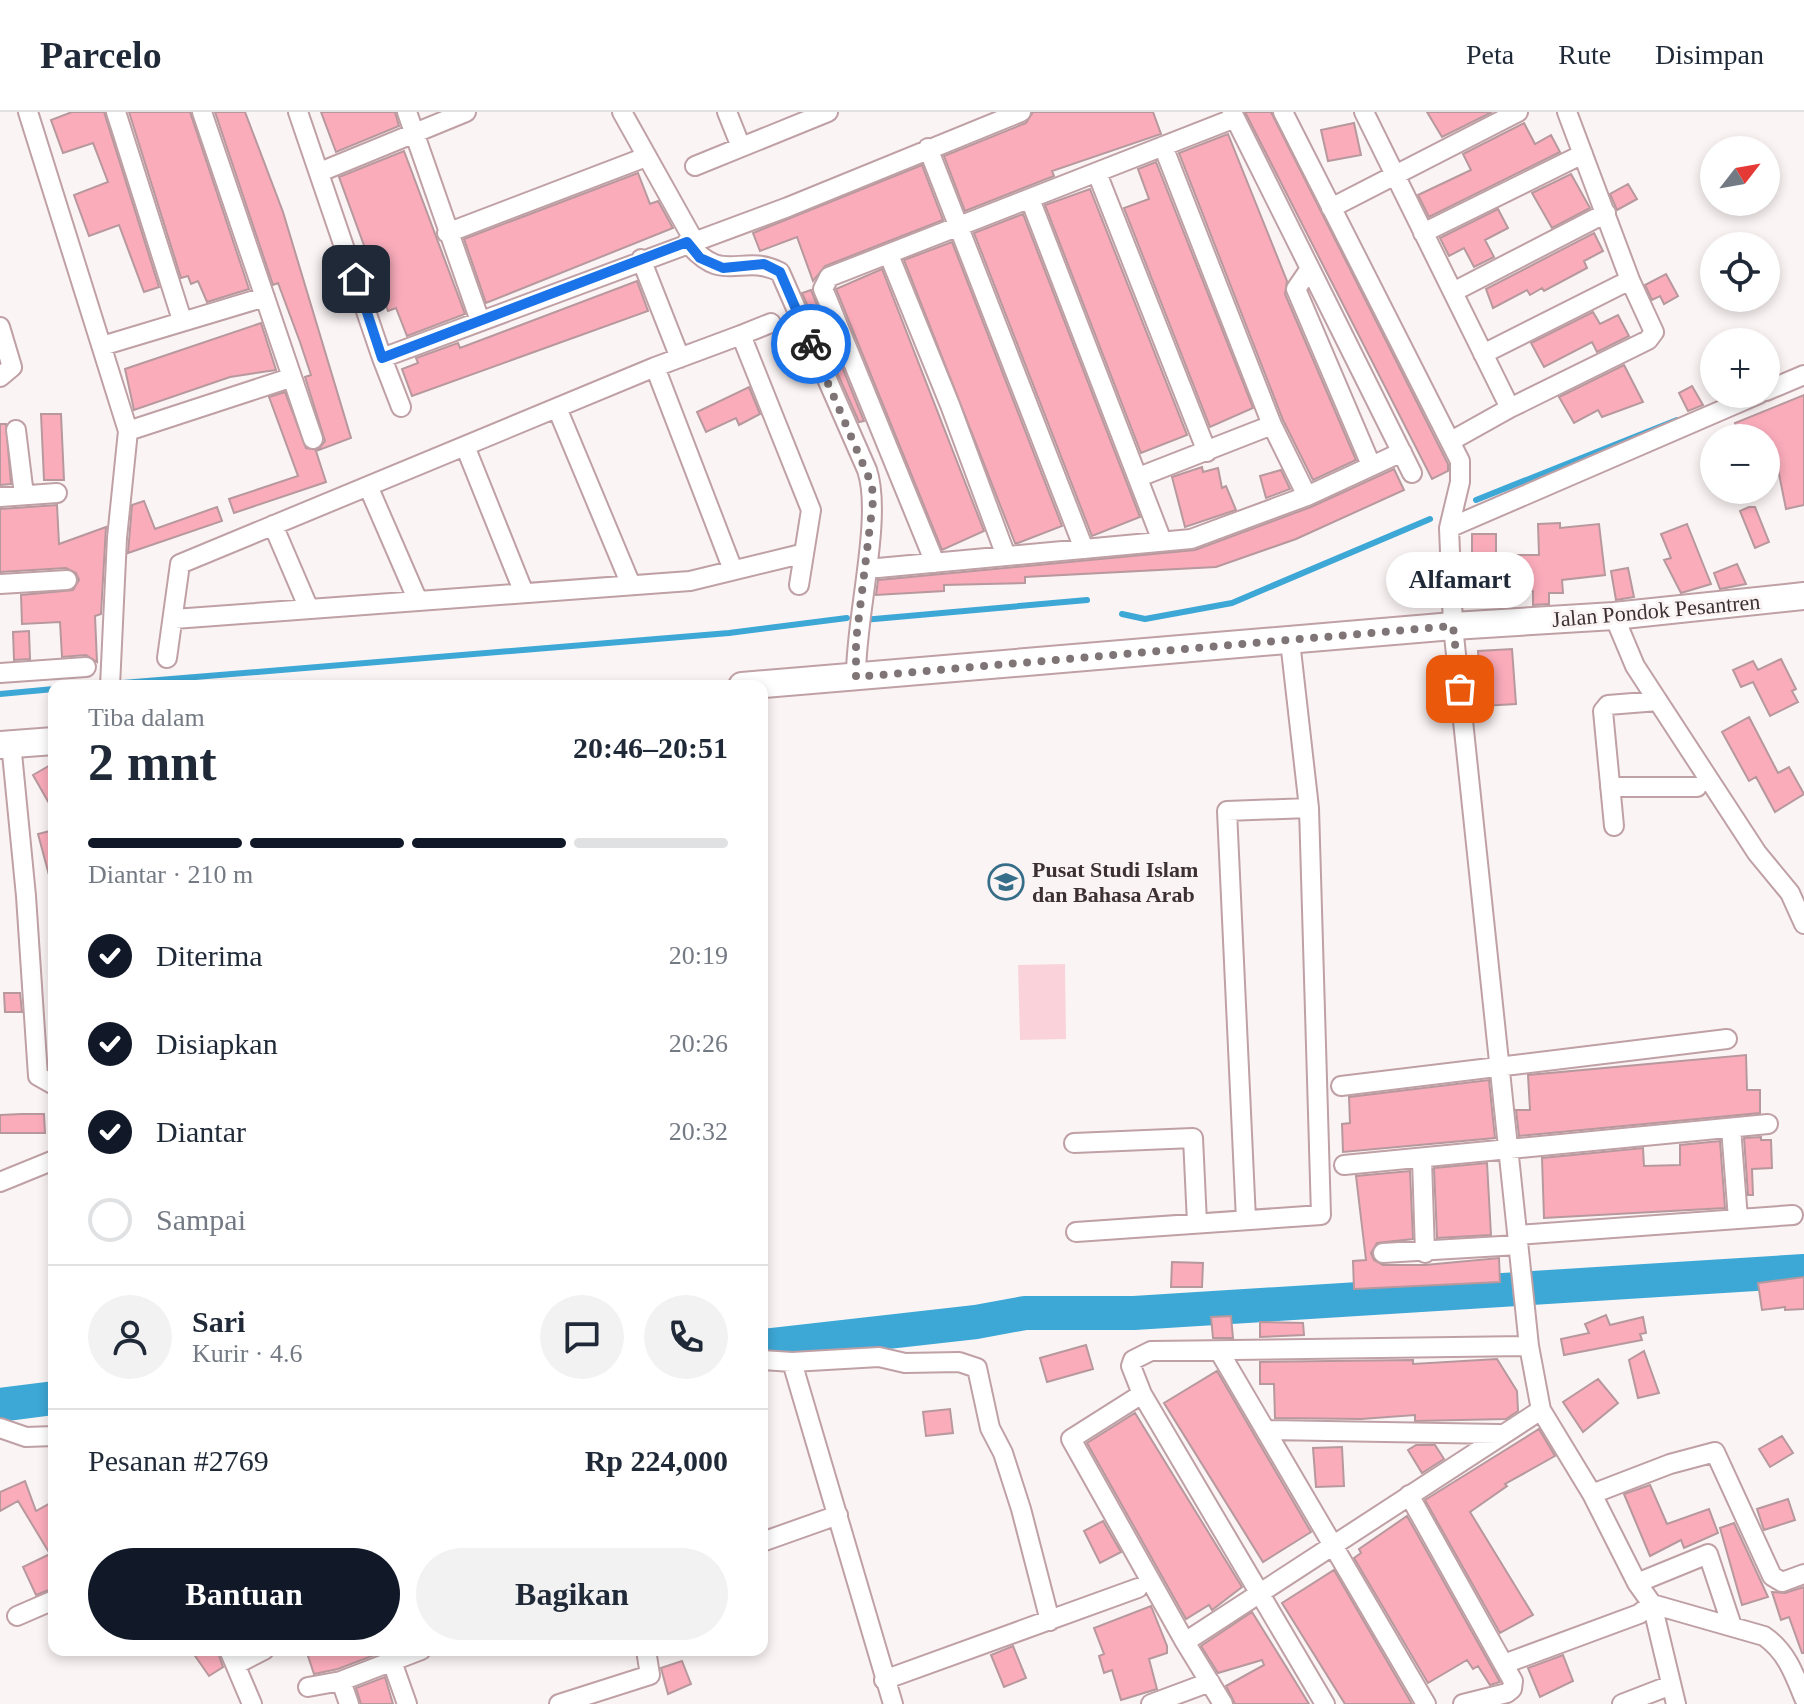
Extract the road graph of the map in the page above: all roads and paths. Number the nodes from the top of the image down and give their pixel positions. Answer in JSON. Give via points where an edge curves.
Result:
{"nodes":[{"id":1,"x":28,"y":112,"type":"edge"},
{"id":2,"x":116,"y":112,"type":"edge"},
{"id":3,"x":202,"y":112,"type":"edge"},
{"id":4,"x":298,"y":112,"type":"edge"},
{"id":5,"x":407,"y":112,"type":"edge"},
{"id":6,"x":466,"y":112,"type":"edge"},
{"id":7,"x":622,"y":112,"type":"edge"},
{"id":8,"x":727,"y":112,"type":"edge"},
{"id":9,"x":828,"y":112,"type":"edge"},
{"id":10,"x":1021,"y":112,"type":"edge"},
{"id":11,"x":1283,"y":112,"type":"edge"},
{"id":12,"x":1518,"y":112,"type":"edge"},
{"id":13,"x":1567,"y":112,"type":"edge"},
{"id":14,"x":1366,"y":113,"type":"edge"},
{"id":15,"x":1234,"y":115,"type":"edge"},
{"id":16,"x":414,"y":133,"type":"junction"},
{"id":17,"x":1163,"y":146,"type":"junction"},
{"id":18,"x":741,"y":147,"type":"junction"},
{"id":19,"x":928,"y":148,"type":"junction"},
{"id":20,"x":1583,"y":154,"type":"junction"},
{"id":21,"x":646,"y":157,"type":"junction"},
{"id":22,"x":695,"y":166,"type":"dead end"},
{"id":23,"x":320,"y":172,"type":"junction"},
{"id":24,"x":1097,"y":173,"type":"junction"},
{"id":25,"x":1395,"y":175,"type":"junction"},
{"id":26,"x":1030,"y":199,"type":"junction"},
{"id":27,"x":1331,"y":208,"type":"junction"},
{"id":28,"x":1606,"y":213,"type":"junction"},
{"id":29,"x":957,"y":228,"type":"junction"},
{"id":30,"x":447,"y":233,"type":"junction"},
{"id":31,"x":1423,"y":233,"type":"junction"},
{"id":32,"x":690,"y":241,"type":"junction"},
{"id":33,"x":889,"y":255,"type":"junction"},
{"id":34,"x":641,"y":259,"type":"junction"},
{"id":35,"x":1309,"y":270,"type":"junction"},
{"id":36,"x":1630,"y":280,"type":"junction"},
{"id":37,"x":1453,"y":292,"type":"junction"},
{"id":38,"x":265,"y":297,"type":"junction"},
{"id":39,"x":182,"y":320,"type":"junction"},
{"id":40,"x":480,"y":321,"type":"junction"},
{"id":41,"x":771,"y":323,"type":"dead end"},
{"id":42,"x":0,"y":327,"type":"edge"},
{"id":43,"x":741,"y":335,"type":"junction"},
{"id":44,"x":102,"y":346,"type":"junction"},
{"id":45,"x":1483,"y":354,"type":"junction"},
{"id":46,"x":382,"y":358,"type":"junction"},
{"id":47,"x":680,"y":358,"type":"junction"},
{"id":48,"x":655,"y":367,"type":"junction"},
{"id":49,"x":1804,"y":375,"type":"edge"},
{"id":50,"x":0,"y":377,"type":"edge"},
{"id":51,"x":290,"y":378,"type":"junction"},
{"id":52,"x":1780,"y":385,"type":"edge"},
{"id":53,"x":401,"y":407,"type":"dead end"},
{"id":54,"x":557,"y":408,"type":"junction"},
{"id":55,"x":1510,"y":408,"type":"junction"},
{"id":56,"x":1727,"y":408,"type":"edge"},
{"id":57,"x":1272,"y":425,"type":"junction"},
{"id":58,"x":16,"y":430,"type":"dead end"},
{"id":59,"x":128,"y":431,"type":"junction"},
{"id":60,"x":313,"y":439,"type":"dead end"},
{"id":61,"x":1451,"y":441,"type":"junction"},
{"id":62,"x":465,"y":446,"type":"junction"},
{"id":63,"x":1207,"y":452,"type":"junction"},
{"id":64,"x":1402,"y":452,"type":"junction"},
{"id":65,"x":1371,"y":465,"type":"junction"},
{"id":66,"x":1412,"y":473,"type":"dead end"},
{"id":67,"x":1139,"y":477,"type":"junction"},
{"id":68,"x":368,"y":486,"type":"junction"},
{"id":69,"x":57,"y":493,"type":"dead end"},
{"id":70,"x":24,"y":495,"type":"junction"},
{"id":71,"x":1307,"y":496,"type":"junction"},
{"id":72,"x":0,"y":497,"type":"edge"},
{"id":73,"x":273,"y":525,"type":"junction"},
{"id":74,"x":1449,"y":528,"type":"junction"},
{"id":75,"x":1162,"y":541,"type":"junction"},
{"id":76,"x":1084,"y":549,"type":"junction"},
{"id":77,"x":801,"y":554,"type":"junction"},
{"id":78,"x":1006,"y":556,"type":"junction"},
{"id":79,"x":935,"y":563,"type":"junction"},
{"id":80,"x":878,"y":568,"type":"dead end"},
{"id":81,"x":733,"y":570,"type":"junction"},
{"id":82,"x":67,"y":580,"type":"dead end"},
{"id":83,"x":0,"y":584,"type":"edge"},
{"id":84,"x":631,"y":585,"type":"junction"},
{"id":85,"x":799,"y":585,"type":"dead end"},
{"id":86,"x":524,"y":593,"type":"junction"},
{"id":87,"x":1804,"y":596,"type":"edge"},
{"id":88,"x":418,"y":601,"type":"junction"},
{"id":89,"x":309,"y":609,"type":"junction"},
{"id":90,"x":1614,"y":616,"type":"junction"},
{"id":91,"x":174,"y":619,"type":"junction"},
{"id":92,"x":1453,"y":626,"type":"junction"},
{"id":93,"x":1290,"y":641,"type":"junction"},
{"id":94,"x":167,"y":658,"type":"dead end"},
{"id":95,"x":86,"y":667,"type":"dead end"},
{"id":96,"x":0,"y":673,"type":"edge"},
{"id":97,"x":856,"y":677,"type":"junction"},
{"id":98,"x":110,"y":680,"type":"edge"},
{"id":99,"x":768,"y":684,"type":"edge"},
{"id":100,"x":1658,"y":701,"type":"junction"},
{"id":101,"x":48,"y":741,"type":"edge"},
{"id":102,"x":6,"y":744,"type":"edge"},
{"id":103,"x":1610,"y":787,"type":"junction"},
{"id":104,"x":1697,"y":787,"type":"dead end"},
{"id":105,"x":1309,"y":808,"type":"junction"},
{"id":106,"x":1614,"y":826,"type":"dead end"},
{"id":107,"x":1797,"y":890,"type":"edge"},
{"id":108,"x":1804,"y":924,"type":"edge"},
{"id":109,"x":1727,"y":1039,"type":"dead end"},
{"id":110,"x":1500,"y":1067,"type":"junction"},
{"id":111,"x":48,"y":1082,"type":"edge"},
{"id":112,"x":1341,"y":1086,"type":"dead end"},
{"id":113,"x":1768,"y":1124,"type":"dead end"},
{"id":114,"x":1731,"y":1128,"type":"junction"},
{"id":115,"x":1074,"y":1143,"type":"dead end"},
{"id":116,"x":1509,"y":1151,"type":"junction"},
{"id":117,"x":1422,"y":1160,"type":"junction"},
{"id":118,"x":48,"y":1162,"type":"edge"},
{"id":119,"x":1344,"y":1165,"type":"dead end"},
{"id":120,"x":0,"y":1182,"type":"edge"},
{"id":121,"x":1793,"y":1215,"type":"dead end"},
{"id":122,"x":1738,"y":1219,"type":"junction"},
{"id":123,"x":1246,"y":1220,"type":"junction"},
{"id":124,"x":1197,"y":1223,"type":"junction"},
{"id":125,"x":1076,"y":1232,"type":"dead end"},
{"id":126,"x":1518,"y":1240,"type":"junction"},
{"id":127,"x":1383,"y":1253,"type":"dead end"},
{"id":128,"x":1425,"y":1253,"type":"junction"},
{"id":129,"x":1529,"y":1346,"type":"junction"},
{"id":130,"x":1219,"y":1351,"type":"junction"},
{"id":131,"x":768,"y":1360,"type":"edge"},
{"id":132,"x":792,"y":1362,"type":"junction"},
{"id":133,"x":1142,"y":1394,"type":"junction"},
{"id":134,"x":1541,"y":1410,"type":"junction"},
{"id":135,"x":0,"y":1428,"type":"edge"},
{"id":136,"x":1267,"y":1430,"type":"junction"},
{"id":137,"x":1499,"y":1434,"type":"junction"},
{"id":138,"x":48,"y":1436,"type":"edge"},
{"id":139,"x":1592,"y":1494,"type":"junction"},
{"id":140,"x":1409,"y":1495,"type":"junction"},
{"id":141,"x":838,"y":1515,"type":"junction"},
{"id":142,"x":768,"y":1540,"type":"edge"},
{"id":143,"x":1334,"y":1542,"type":"junction"},
{"id":144,"x":1804,"y":1574,"type":"edge"},
{"id":145,"x":1637,"y":1583,"type":"junction"},
{"id":146,"x":1138,"y":1588,"type":"dead end"},
{"id":147,"x":1258,"y":1593,"type":"junction"},
{"id":148,"x":48,"y":1603,"type":"edge"},
{"id":149,"x":1652,"y":1604,"type":"junction"},
{"id":150,"x":17,"y":1616,"type":"dead end"},
{"id":151,"x":1050,"y":1621,"type":"junction"},
{"id":152,"x":1732,"y":1626,"type":"junction"},
{"id":153,"x":1185,"y":1642,"type":"junction"},
{"id":154,"x":391,"y":1656,"type":"edge"},
{"id":155,"x":648,"y":1656,"type":"edge"},
{"id":156,"x":233,"y":1657,"type":"edge"},
{"id":157,"x":1797,"y":1662,"type":"edge"},
{"id":158,"x":1504,"y":1664,"type":"junction"},
{"id":159,"x":884,"y":1680,"type":"junction"},
{"id":160,"x":341,"y":1681,"type":"junction"},
{"id":161,"x":1210,"y":1682,"type":"junction"},
{"id":162,"x":1671,"y":1685,"type":"junction"},
{"id":163,"x":308,"y":1687,"type":"dead end"},
{"id":164,"x":1804,"y":1698,"type":"edge"},
{"id":165,"x":252,"y":1704,"type":"edge"},
{"id":166,"x":349,"y":1704,"type":"edge"},
{"id":167,"x":407,"y":1704,"type":"edge"},
{"id":168,"x":559,"y":1704,"type":"edge"},
{"id":169,"x":893,"y":1704,"type":"edge"},
{"id":170,"x":1151,"y":1704,"type":"edge"},
{"id":171,"x":1223,"y":1704,"type":"edge"},
{"id":172,"x":1325,"y":1704,"type":"edge"},
{"id":173,"x":1426,"y":1704,"type":"edge"},
{"id":174,"x":1463,"y":1704,"type":"edge"},
{"id":175,"x":1622,"y":1704,"type":"edge"},
{"id":176,"x":1676,"y":1704,"type":"edge"}],
"edges":[{"from":1,"to":44,"type":"street"},
{"from":2,"to":39,"type":"street"},
{"from":3,"to":38,"type":"street"},
{"from":4,"to":23,"type":"street"},
{"from":5,"to":16,"type":"street"},
{"from":6,"to":16,"type":"street"},
{"from":7,"to":21,"type":"street"},
{"from":8,"to":18,"type":"street"},
{"from":9,"to":18,"type":"street"},
{"from":10,"to":19,"type":"street"},
{"from":11,"to":27,"type":"street"},
{"from":12,"to":25,"type":"street"},
{"from":13,"to":20,"type":"street"},
{"from":14,"to":25,"type":"street"},
{"from":15,"to":17,"type":"street"},
{"from":15,"to":35,"type":"street"},
{"from":16,"to":23,"type":"street"},
{"from":16,"to":30,"type":"street"},
{"from":17,"to":24,"type":"street"},
{"from":17,"to":57,"type":"street"},
{"from":18,"to":22,"type":"street"},
{"from":19,"to":29,"type":"street"},
{"from":19,"to":32,"type":"street"},
{"from":20,"to":28,"type":"street"},
{"from":20,"to":31,"type":"street"},
{"from":21,"to":30,"type":"street"},
{"from":21,"to":32,"type":"street"},
{"from":23,"to":46,"type":"street"},
{"from":24,"to":26,"type":"street"},
{"from":24,"to":63,"type":"street"},
{"from":25,"to":27,"type":"street"},
{"from":25,"to":31,"type":"street"},
{"from":26,"to":29,"type":"street"},
{"from":26,"to":67,"type":"street"},
{"from":27,"to":61,"type":"street"},
{"from":28,"to":36,"type":"street"},
{"from":28,"to":37,"type":"street"},
{"from":29,"to":33,"type":"street"},
{"from":29,"to":76,"type":"street"},
{"from":30,"to":40,"type":"street"},
{"from":31,"to":37,"type":"street"},
{"from":32,"to":34,"type":"street"},
{"from":32,"to":97,"type":"street","via":[[700,258],[723,268],[764,264],[780,272],[867,470],[873,501]]},
{"from":33,"to":78,"type":"street"},
{"from":33,"to":79,"type":"street","via":[[834,273],[823,289]]},
{"from":34,"to":40,"type":"street"},
{"from":34,"to":47,"type":"street"},
{"from":35,"to":64,"type":"street"},
{"from":35,"to":65,"type":"street","via":[[1296,289]]},
{"from":36,"to":45,"type":"street"},
{"from":36,"to":55,"type":"street","via":[[1653,336]]},
{"from":37,"to":45,"type":"street"},
{"from":38,"to":39,"type":"street"},
{"from":38,"to":51,"type":"street"},
{"from":39,"to":44,"type":"street"},
{"from":40,"to":46,"type":"street"},
{"from":41,"to":43,"type":"street"},
{"from":42,"to":50,"type":"street","via":[[12,367]]},
{"from":43,"to":47,"type":"street"},
{"from":43,"to":77,"type":"street","via":[[809,502]]},
{"from":44,"to":59,"type":"street"},
{"from":45,"to":55,"type":"street"},
{"from":46,"to":53,"type":"street"},
{"from":47,"to":48,"type":"street"},
{"from":48,"to":54,"type":"street"},
{"from":48,"to":81,"type":"street"},
{"from":49,"to":52,"type":"street"},
{"from":51,"to":59,"type":"street"},
{"from":51,"to":60,"type":"street"},
{"from":54,"to":62,"type":"street"},
{"from":54,"to":84,"type":"street"},
{"from":55,"to":61,"type":"street"},
{"from":56,"to":74,"type":"street"},
{"from":57,"to":63,"type":"street"},
{"from":57,"to":71,"type":"street"},
{"from":58,"to":70,"type":"street"},
{"from":59,"to":98,"type":"street"},
{"from":61,"to":74,"type":"street","via":[[1461,475]]},
{"from":62,"to":68,"type":"street"},
{"from":62,"to":86,"type":"street"},
{"from":63,"to":67,"type":"street"},
{"from":64,"to":65,"type":"street"},
{"from":64,"to":66,"type":"street"},
{"from":65,"to":71,"type":"street"},
{"from":67,"to":75,"type":"street"},
{"from":68,"to":73,"type":"street"},
{"from":68,"to":88,"type":"street"},
{"from":69,"to":70,"type":"street"},
{"from":70,"to":72,"type":"street"},
{"from":71,"to":75,"type":"street","via":[[1206,535]]},
{"from":73,"to":89,"type":"street"},
{"from":73,"to":91,"type":"street","via":[[181,557]]},
{"from":74,"to":92,"type":"street"},
{"from":75,"to":76,"type":"street"},
{"from":76,"to":78,"type":"street"},
{"from":77,"to":81,"type":"street"},
{"from":77,"to":85,"type":"street"},
{"from":78,"to":79,"type":"street"},
{"from":79,"to":80,"type":"street"},
{"from":81,"to":84,"type":"street","via":[[690,581]]},
{"from":82,"to":83,"type":"street"},
{"from":84,"to":86,"type":"street"},
{"from":86,"to":88,"type":"street"},
{"from":87,"to":90,"type":"street","name":"Jalan Pondok Pesantren"},
{"from":88,"to":89,"type":"street"},
{"from":89,"to":91,"type":"street"},
{"from":90,"to":92,"type":"street","name":"Jalan Pondok Pesantren"},
{"from":90,"to":100,"type":"street","via":[[1629,655]]},
{"from":91,"to":94,"type":"street"},
{"from":92,"to":93,"type":"street","name":"Jalan Pondok Pesantren"},
{"from":92,"to":110,"type":"street"},
{"from":93,"to":97,"type":"street","name":"Jalan Pondok Pesantren"},
{"from":93,"to":105,"type":"street"},
{"from":95,"to":96,"type":"street"},
{"from":97,"to":99,"type":"street","name":"Jalan Pondok Pesantren"},
{"from":100,"to":103,"type":"street","via":[[1608,705],[1603,711]]},
{"from":100,"to":107,"type":"street","via":[[1757,853]]},
{"from":101,"to":102,"type":"street"},
{"from":102,"to":111,"type":"street","via":[[38,1076]]},
{"from":103,"to":104,"type":"street"},
{"from":103,"to":106,"type":"street"},
{"from":105,"to":123,"type":"street","via":[[1321,1215]]},
{"from":105,"to":123,"type":"street","via":[[1227,811]]},
{"from":107,"to":108,"type":"street"},
{"from":109,"to":110,"type":"street"},
{"from":110,"to":112,"type":"street"},
{"from":110,"to":116,"type":"street"},
{"from":113,"to":114,"type":"street"},
{"from":114,"to":116,"type":"street"},
{"from":114,"to":122,"type":"street"},
{"from":115,"to":124,"type":"street","via":[[1193,1138]]},
{"from":116,"to":117,"type":"street"},
{"from":116,"to":126,"type":"street"},
{"from":117,"to":119,"type":"street"},
{"from":117,"to":128,"type":"street"},
{"from":118,"to":120,"type":"street"},
{"from":121,"to":122,"type":"street"},
{"from":122,"to":126,"type":"street"},
{"from":123,"to":124,"type":"street"},
{"from":124,"to":125,"type":"street"},
{"from":126,"to":128,"type":"street"},
{"from":126,"to":129,"type":"street"},
{"from":127,"to":128,"type":"street"},
{"from":129,"to":130,"type":"street"},
{"from":129,"to":134,"type":"street"},
{"from":130,"to":133,"type":"street","via":[[1138,1355],[1131,1366]]},
{"from":130,"to":136,"type":"street"},
{"from":131,"to":132,"type":"street"},
{"from":132,"to":141,"type":"street"},
{"from":132,"to":151,"type":"street","via":[[879,1357],[977,1368],[988,1423],[1018,1496]]},
{"from":133,"to":147,"type":"street"},
{"from":133,"to":153,"type":"street","via":[[1071,1439]]},
{"from":134,"to":137,"type":"street"},
{"from":134,"to":139,"type":"street"},
{"from":135,"to":138,"type":"street","via":[[26,1437]]},
{"from":136,"to":137,"type":"street"},
{"from":136,"to":143,"type":"street"},
{"from":137,"to":140,"type":"street"},
{"from":139,"to":144,"type":"street","via":[[1715,1452],[1772,1576],[1782,1582]]},
{"from":139,"to":145,"type":"street"},
{"from":140,"to":143,"type":"street"},
{"from":140,"to":158,"type":"street"},
{"from":141,"to":142,"type":"street"},
{"from":141,"to":159,"type":"street"},
{"from":143,"to":147,"type":"street"},
{"from":143,"to":173,"type":"street"},
{"from":145,"to":149,"type":"street"},
{"from":145,"to":152,"type":"street","via":[[1708,1554]]},
{"from":146,"to":151,"type":"street"},
{"from":147,"to":153,"type":"street"},
{"from":147,"to":172,"type":"street"},
{"from":148,"to":150,"type":"street"},
{"from":149,"to":152,"type":"street"},
{"from":149,"to":158,"type":"street","via":[[1639,1614]]},
{"from":149,"to":162,"type":"street"},
{"from":151,"to":159,"type":"street"},
{"from":152,"to":157,"type":"street","via":[[1764,1636]]},
{"from":153,"to":161,"type":"street"},
{"from":154,"to":160,"type":"street"},
{"from":154,"to":167,"type":"street"},
{"from":155,"to":168,"type":"street","via":[[648,1676]]},
{"from":156,"to":165,"type":"street"},
{"from":157,"to":164,"type":"street"},
{"from":158,"to":174,"type":"street","via":[[1512,1689]]},
{"from":159,"to":169,"type":"street"},
{"from":160,"to":163,"type":"street"},
{"from":160,"to":166,"type":"street"},
{"from":161,"to":170,"type":"street"},
{"from":161,"to":171,"type":"street"},
{"from":162,"to":175,"type":"street"},
{"from":162,"to":176,"type":"street"}]}
